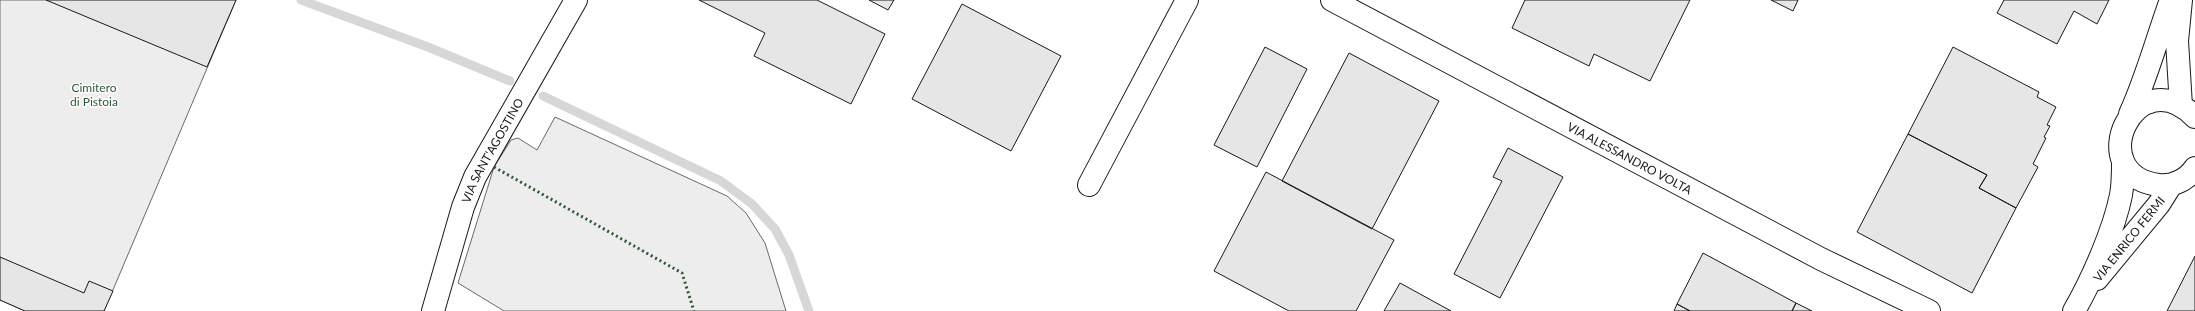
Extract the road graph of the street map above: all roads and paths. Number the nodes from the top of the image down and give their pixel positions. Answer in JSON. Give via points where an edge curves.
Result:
{"nodes":[{"id":1,"x":576,"y":0,"type":"edge"},
{"id":2,"x":1187,"y":0,"type":"edge"},
{"id":3,"x":1332,"y":0,"type":"edge"},
{"id":4,"x":2171,"y":0,"type":"edge"},
{"id":5,"x":2181,"y":0,"type":"edge"},
{"id":6,"x":2188,"y":112,"type":"edge"},
{"id":7,"x":2130,"y":114,"type":"junction"},
{"id":8,"x":2124,"y":162,"type":"junction"},
{"id":9,"x":2187,"y":178,"type":"edge"},
{"id":10,"x":1089,"y":185,"type":"dead end"},
{"id":11,"x":2086,"y":292,"type":"junction"},
{"id":12,"x":433,"y":311,"type":"edge"},
{"id":13,"x":1929,"y":311,"type":"edge"},
{"id":14,"x":2074,"y":311,"type":"edge"}],
"edges":[{"from":1,"to":12,"type":"street","name":"VIA SANT'AGOSTINO","via":[[475,177],[463,207]]},
{"from":2,"to":10,"type":"street"},
{"from":3,"to":13,"type":"street","name":"VIA ALESSANDRO VOLTA","via":[[1821,259]]},
{"from":4,"to":7,"type":"street","via":[[2142,88]]},
{"from":5,"to":6,"type":"street","via":[[2177,41]]},
{"from":6,"to":7,"type":"street","via":[[2172,102],[2154,102]]},
{"from":7,"to":8,"type":"street","via":[[2123,125],[2120,137],[2120,150]]},
{"from":8,"to":9,"type":"street","via":[[2139,179],[2150,184]]},
{"from":8,"to":11,"type":"street","name":"VIA ENRICO FERMI","via":[[2121,194]]},
{"from":9,"to":11,"type":"street","name":"VIA ENRICO FERMI"},
{"from":11,"to":14,"type":"street","name":"VIA ENRICO FERMI"}]}
